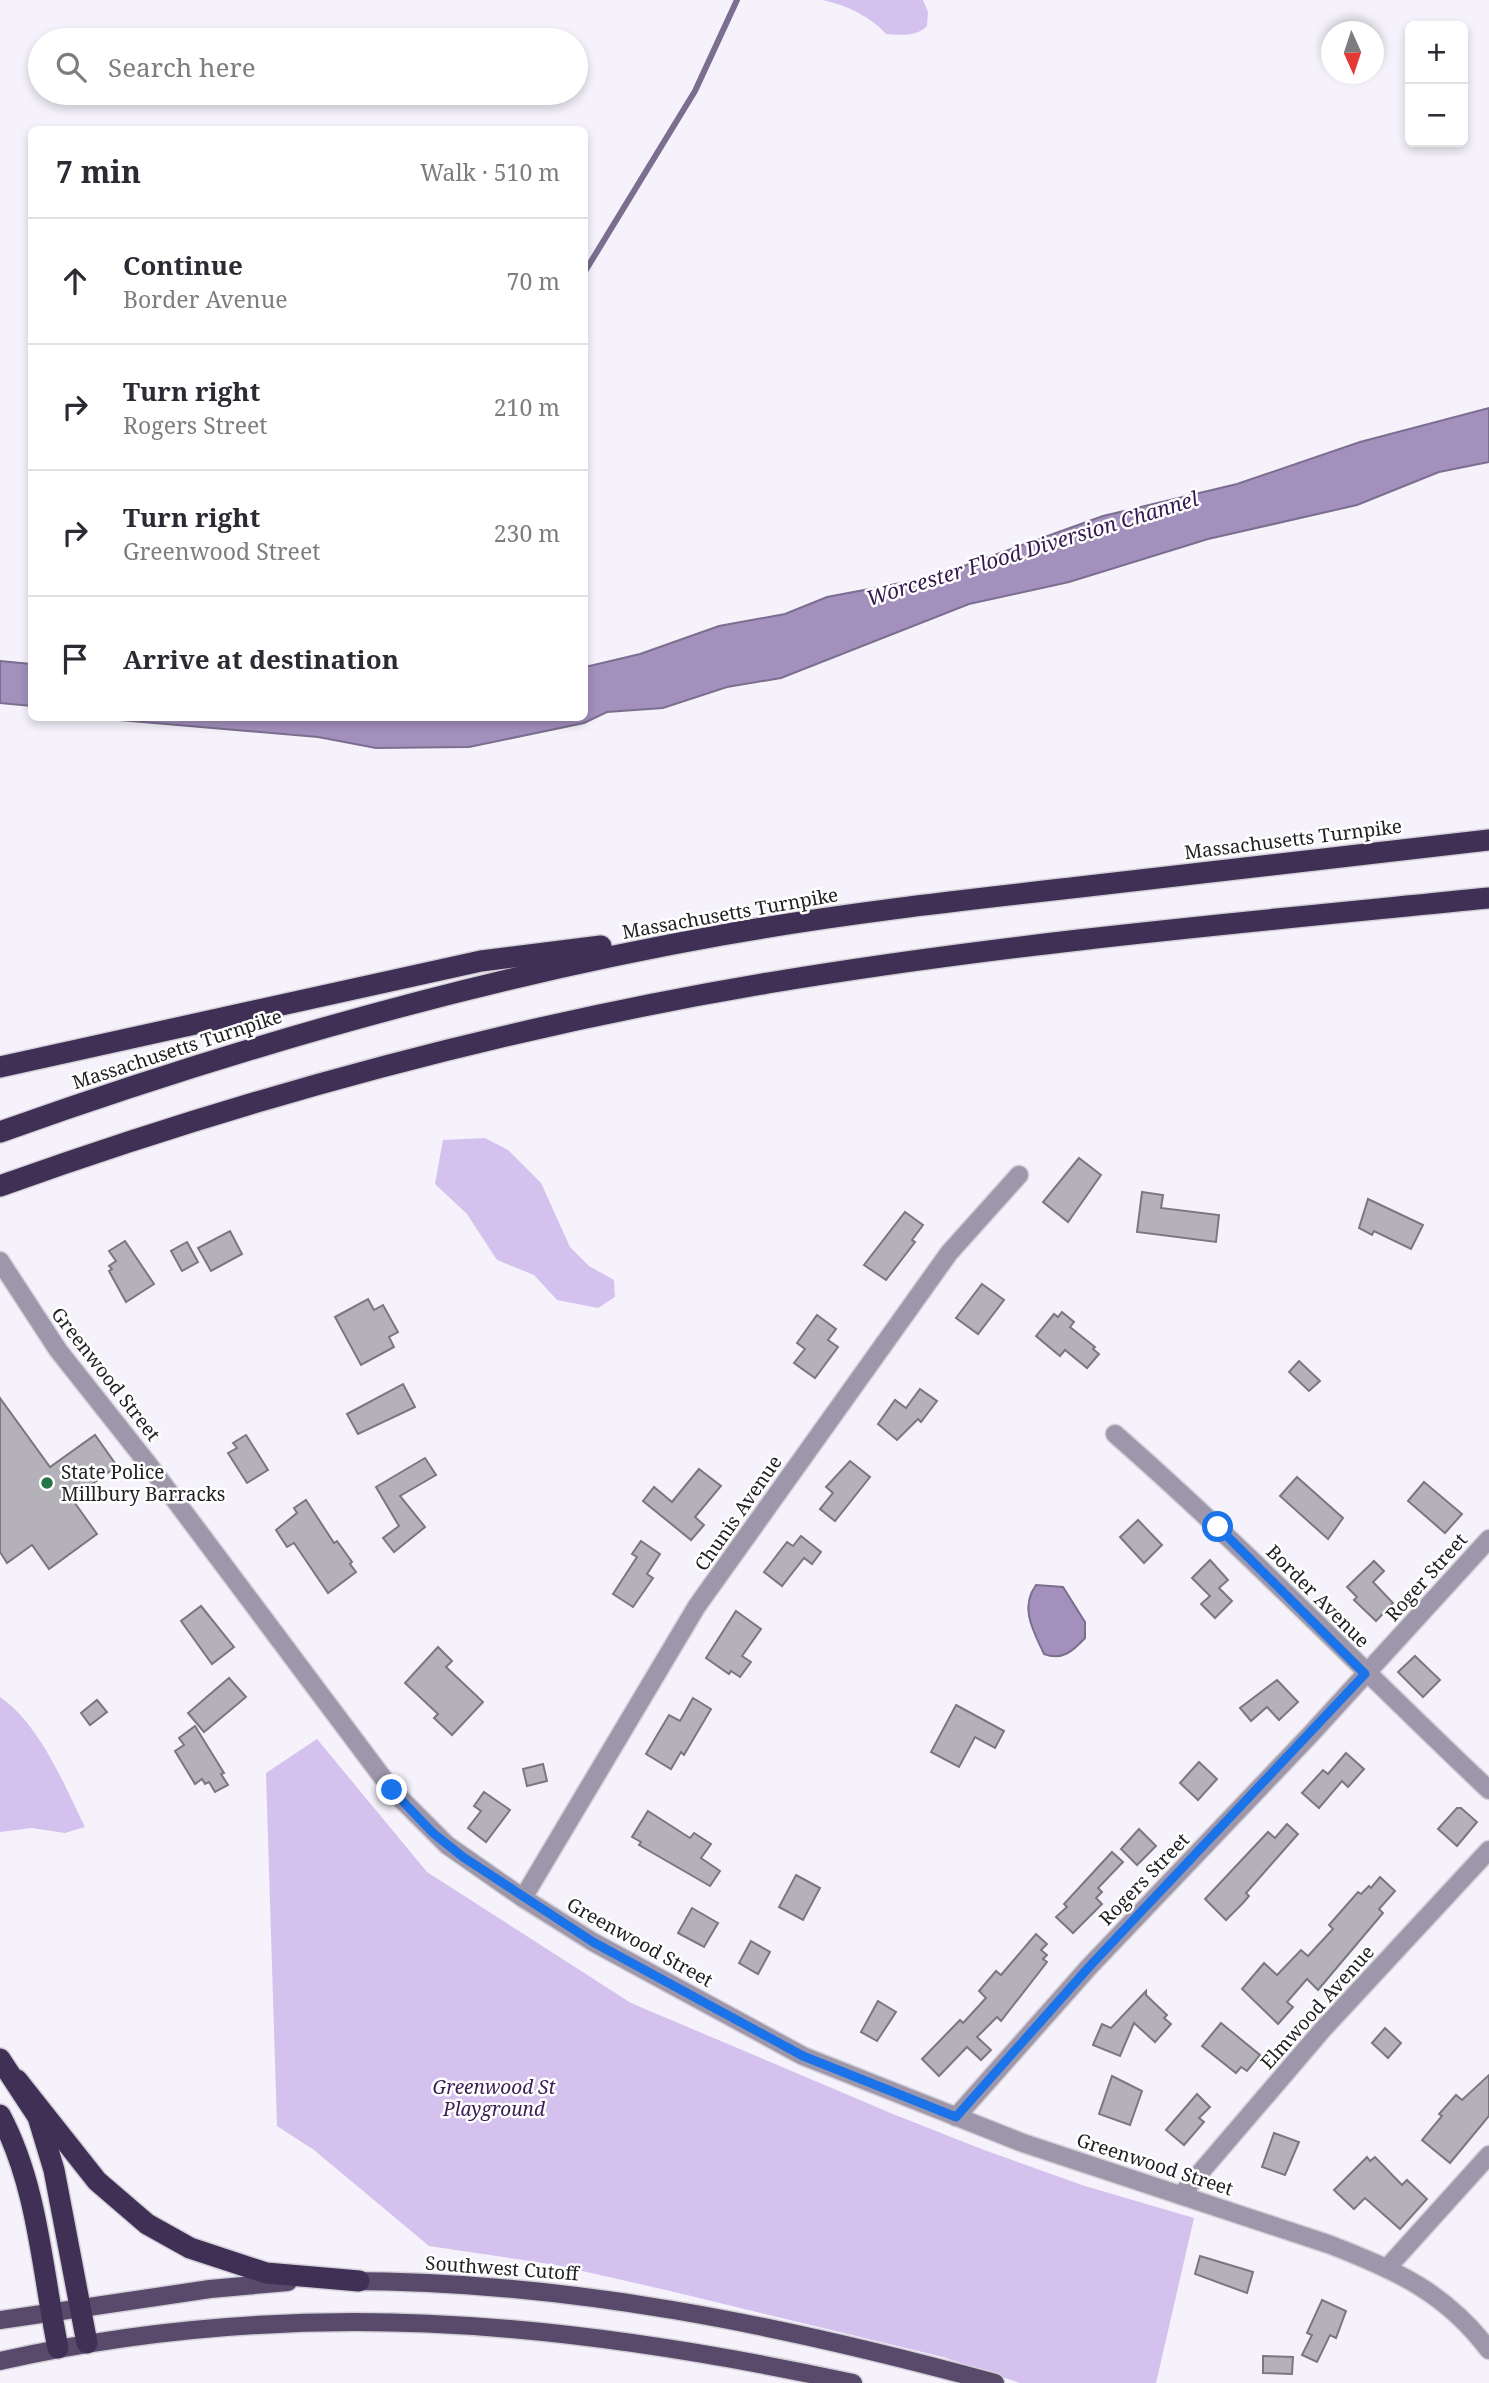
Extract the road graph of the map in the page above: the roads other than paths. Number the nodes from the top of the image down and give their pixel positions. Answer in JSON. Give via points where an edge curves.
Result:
{"nodes":[{"id":1,"x":1489,"y":840,"type":"edge"},
{"id":2,"x":1489,"y":898,"type":"edge"},
{"id":3,"x":722,"y":935,"type":"junction"},
{"id":4,"x":0,"y":1068,"type":"edge"},
{"id":5,"x":0,"y":1132,"type":"edge"},
{"id":6,"x":1019,"y":1175,"type":"dead end"},
{"id":7,"x":0,"y":1186,"type":"edge"},
{"id":8,"x":0,"y":1261,"type":"edge"},
{"id":9,"x":1115,"y":1434,"type":"dead end"},
{"id":10,"x":1489,"y":1539,"type":"edge"},
{"id":11,"x":1365,"y":1674,"type":"junction"},
{"id":12,"x":1489,"y":1790,"type":"edge"},
{"id":13,"x":1489,"y":1850,"type":"edge"},
{"id":14,"x":523,"y":1898,"type":"junction"},
{"id":15,"x":0,"y":2059,"type":"edge"},
{"id":16,"x":17,"y":2080,"type":"junction"},
{"id":17,"x":0,"y":2115,"type":"edge"},
{"id":18,"x":956,"y":2117,"type":"junction"},
{"id":19,"x":1489,"y":2155,"type":"edge"},
{"id":20,"x":1181,"y":2195,"type":"junction"},
{"id":21,"x":1387,"y":2268,"type":"junction"},
{"id":22,"x":359,"y":2281,"type":"junction"},
{"id":23,"x":81,"y":2307,"type":"junction"},
{"id":24,"x":50,"y":2311,"type":"junction"},
{"id":25,"x":0,"y":2320,"type":"edge"},
{"id":26,"x":87,"y":2343,"type":"junction"},
{"id":27,"x":58,"y":2348,"type":"junction"},
{"id":28,"x":1489,"y":2350,"type":"edge"},
{"id":29,"x":0,"y":2361,"type":"edge"},
{"id":30,"x":853,"y":2383,"type":"edge"},
{"id":31,"x":995,"y":2383,"type":"edge"}],
"edges":[{"from":1,"to":3,"type":"highway","name":"Massachusetts Turnpike","via":[[936,904]]},
{"from":2,"to":7,"type":"highway","via":[[928,958],[640,1007],[424,1056],[290,1093]]},
{"from":3,"to":4,"type":"highway","via":[[481,961]]},
{"from":3,"to":5,"type":"highway","name":"Massachusetts Turnpike","via":[[566,966],[371,1013],[170,1072]]},
{"from":6,"to":14,"type":"street","name":"Chunis Avenue","via":[[949,1253],[697,1606]]},
{"from":8,"to":14,"type":"street","name":"Greenwood Street","via":[[58,1350],[392,1790],[447,1845]]},
{"from":9,"to":11,"type":"street","name":"Border Avenue","via":[[1189,1499]]},
{"from":10,"to":11,"type":"street","name":"Roger Street"},
{"from":11,"to":12,"type":"street","name":"Border Avenue"},
{"from":11,"to":18,"type":"street","name":"Rogers Street","via":[[1089,1967]]},
{"from":13,"to":20,"type":"street","name":"Elmwood Avenue","via":[[1324,2028]]},
{"from":14,"to":18,"type":"street","name":"Greenwood Street","via":[[593,1942],[803,2056]]},
{"from":15,"to":16,"type":"highway"},
{"from":16,"to":22,"type":"highway","via":[[97,2181],[147,2224],[190,2248],[267,2273]]},
{"from":16,"to":23,"type":"highway","via":[[38,2118],[54,2170]]},
{"from":17,"to":24,"type":"highway","via":[[21,2162]]},
{"from":18,"to":20,"type":"street","name":"Greenwood Street"},
{"from":19,"to":21,"type":"street"},
{"from":20,"to":21,"type":"street","name":"Greenwood Street"},
{"from":21,"to":28,"type":"street","name":"Greenwood Street","via":[[1451,2307]]},
{"from":22,"to":23,"type":"main road","name":"Southwest Cutoff","via":[[210,2288]]},
{"from":22,"to":31,"type":"main road","name":"Southwest Cutoff","via":[[474,2285],[666,2308],[849,2344]]},
{"from":23,"to":24,"type":"main road","name":"Southwest Cutoff"},
{"from":23,"to":26,"type":"highway"},
{"from":24,"to":25,"type":"main road","name":"Southwest Cutoff"},
{"from":24,"to":27,"type":"highway"},
{"from":26,"to":27,"type":"main road"},
{"from":26,"to":30,"type":"main road","via":[[289,2322],[468,2324],[629,2341]]},
{"from":27,"to":29,"type":"main road"}]}
